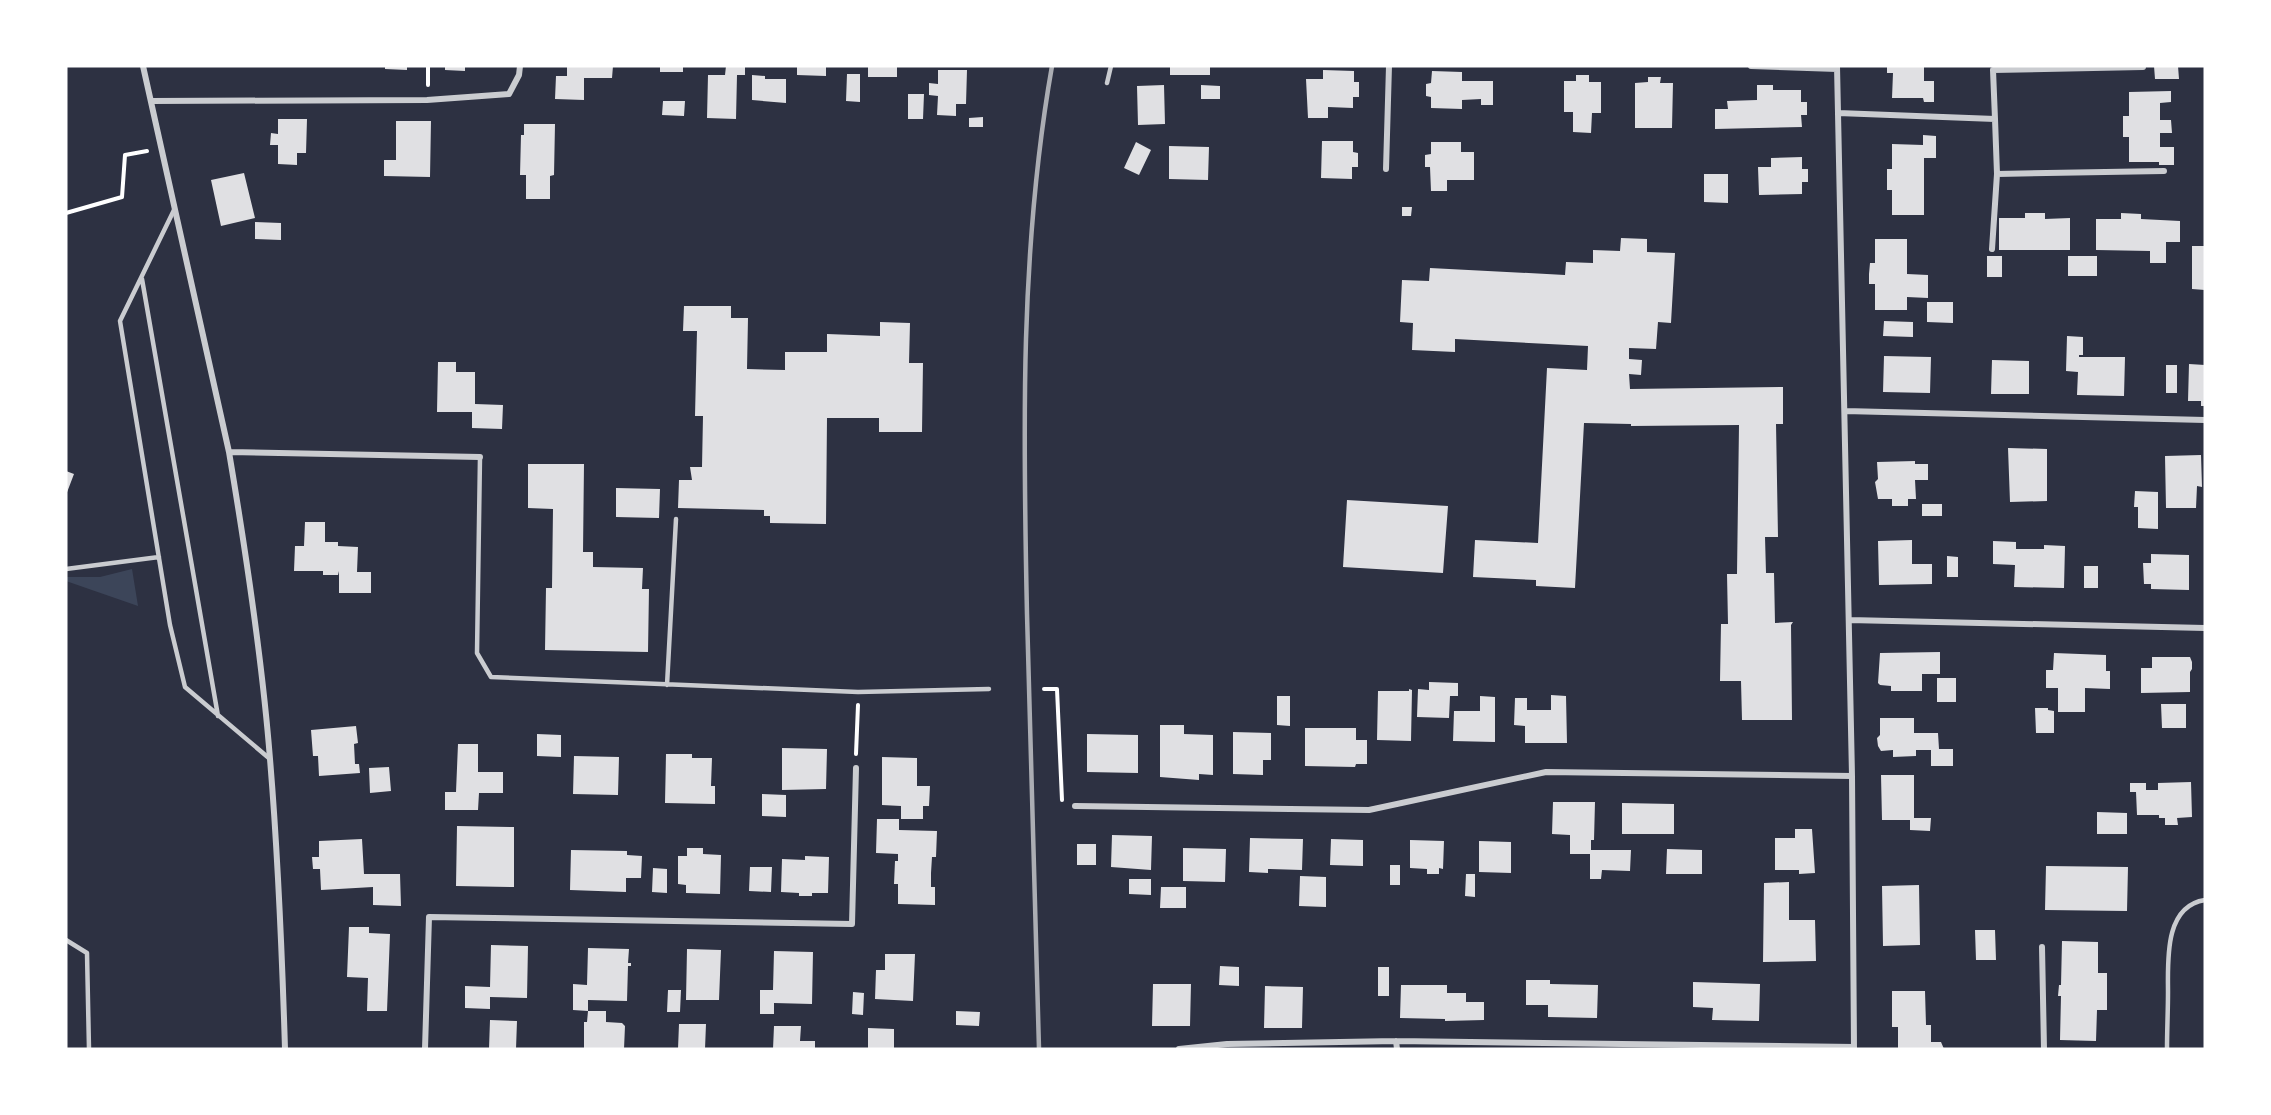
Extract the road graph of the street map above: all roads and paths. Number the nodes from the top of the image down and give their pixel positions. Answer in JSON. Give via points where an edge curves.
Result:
{"nodes":[{"id":1,"x":142,"y":66,"type":"edge"},
{"id":2,"x":520,"y":66,"type":"edge"},
{"id":3,"x":1111,"y":66,"type":"edge"},
{"id":4,"x":1389,"y":66,"type":"edge"},
{"id":5,"x":1751,"y":66,"type":"edge"},
{"id":6,"x":1837,"y":67,"type":"edge"},
{"id":7,"x":2143,"y":67,"type":"edge"},
{"id":8,"x":1993,"y":68,"type":"edge"},
{"id":9,"x":1107,"y":83,"type":"dead end"},
{"id":10,"x":151,"y":101,"type":"junction"},
{"id":11,"x":1838,"y":113,"type":"junction"},
{"id":12,"x":1995,"y":119,"type":"junction"},
{"id":13,"x":160,"y":148,"type":"junction"},
{"id":14,"x":1386,"y":169,"type":"dead end"},
{"id":15,"x":2164,"y":171,"type":"dead end"},
{"id":16,"x":1996,"y":174,"type":"junction"},
{"id":17,"x":174,"y":210,"type":"junction"},
{"id":18,"x":66,"y":213,"type":"edge"},
{"id":19,"x":1992,"y":249,"type":"dead end"},
{"id":20,"x":142,"y":279,"type":"junction"},
{"id":21,"x":1845,"y":411,"type":"junction"},
{"id":22,"x":2205,"y":420,"type":"edge"},
{"id":23,"x":229,"y":452,"type":"junction"},
{"id":24,"x":480,"y":457,"type":"joint"},
{"id":25,"x":676,"y":519,"type":"dead end"},
{"id":26,"x":159,"y":557,"type":"junction"},
{"id":27,"x":66,"y":569,"type":"edge"},
{"id":28,"x":1849,"y":620,"type":"junction"},
{"id":29,"x":2205,"y":628,"type":"edge"},
{"id":30,"x":667,"y":685,"type":"junction"},
{"id":31,"x":989,"y":689,"type":"dead end"},
{"id":32,"x":1044,"y":689,"type":"dead end"},
{"id":33,"x":858,"y":692,"type":"junction"},
{"id":34,"x":218,"y":717,"type":"junction"},
{"id":35,"x":270,"y":759,"type":"junction"},
{"id":36,"x":856,"y":768,"type":"joint"},
{"id":37,"x":1852,"y":776,"type":"junction"},
{"id":38,"x":1075,"y":806,"type":"joint"},
{"id":39,"x":2205,"y":900,"type":"edge"},
{"id":40,"x":66,"y":940,"type":"edge"},
{"id":41,"x":2042,"y":948,"type":"dead end"},
{"id":42,"x":1396,"y":1041,"type":"junction"},
{"id":43,"x":1854,"y":1048,"type":"edge"},
{"id":44,"x":89,"y":1049,"type":"edge"},
{"id":45,"x":285,"y":1049,"type":"edge"},
{"id":46,"x":425,"y":1049,"type":"edge"},
{"id":47,"x":1179,"y":1049,"type":"edge"},
{"id":48,"x":1396,"y":1049,"type":"edge"},
{"id":49,"x":2044,"y":1049,"type":"edge"},
{"id":50,"x":2167,"y":1049,"type":"edge"}],
"edges":[{"from":1,"to":10,"type":"street"},
{"from":2,"to":10,"type":"street","via":[[509,94],[427,100]]},
{"from":3,"to":9,"type":"lane"},
{"from":4,"to":14,"type":"street"},
{"from":5,"to":6,"type":"street"},
{"from":6,"to":11,"type":"street"},
{"from":7,"to":8,"type":"street"},
{"from":8,"to":12,"type":"street"},
{"from":10,"to":13,"type":"street"},
{"from":11,"to":12,"type":"street"},
{"from":11,"to":21,"type":"street"},
{"from":12,"to":16,"type":"street"},
{"from":13,"to":17,"type":"street"},
{"from":13,"to":18,"type":"path","via":[[125,155],[122,197]]},
{"from":15,"to":16,"type":"street"},
{"from":16,"to":19,"type":"street"},
{"from":17,"to":20,"type":"lane"},
{"from":17,"to":23,"type":"street"},
{"from":20,"to":26,"type":"lane","via":[[120,321]]},
{"from":20,"to":34,"type":"lane"},
{"from":21,"to":22,"type":"street"},
{"from":21,"to":28,"type":"street"},
{"from":23,"to":24,"type":"street"},
{"from":23,"to":35,"type":"street"},
{"from":24,"to":30,"type":"lane","via":[[477,653],[491,677]]},
{"from":25,"to":30,"type":"lane"},
{"from":26,"to":27,"type":"lane"},
{"from":26,"to":34,"type":"lane","via":[[185,687]]},
{"from":28,"to":29,"type":"street"},
{"from":28,"to":37,"type":"street"},
{"from":30,"to":33,"type":"lane"},
{"from":31,"to":33,"type":"lane"},
{"from":32,"to":38,"type":"path","via":[[1057,689],[1061,800]]},
{"from":33,"to":36,"type":"path"},
{"from":34,"to":35,"type":"lane"},
{"from":35,"to":45,"type":"street"},
{"from":36,"to":46,"type":"street","via":[[852,924],[429,917]]},
{"from":37,"to":38,"type":"street","via":[[1546,772],[1369,810]]},
{"from":37,"to":43,"type":"street"},
{"from":39,"to":50,"type":"lane","via":[[2196,901],[2182,912],[2173,931]]},
{"from":40,"to":44,"type":"lane","via":[[87,953]]},
{"from":41,"to":49,"type":"street"},
{"from":42,"to":43,"type":"street"},
{"from":42,"to":47,"type":"street","via":[[1227,1044]]},
{"from":42,"to":48,"type":"street"}]}
